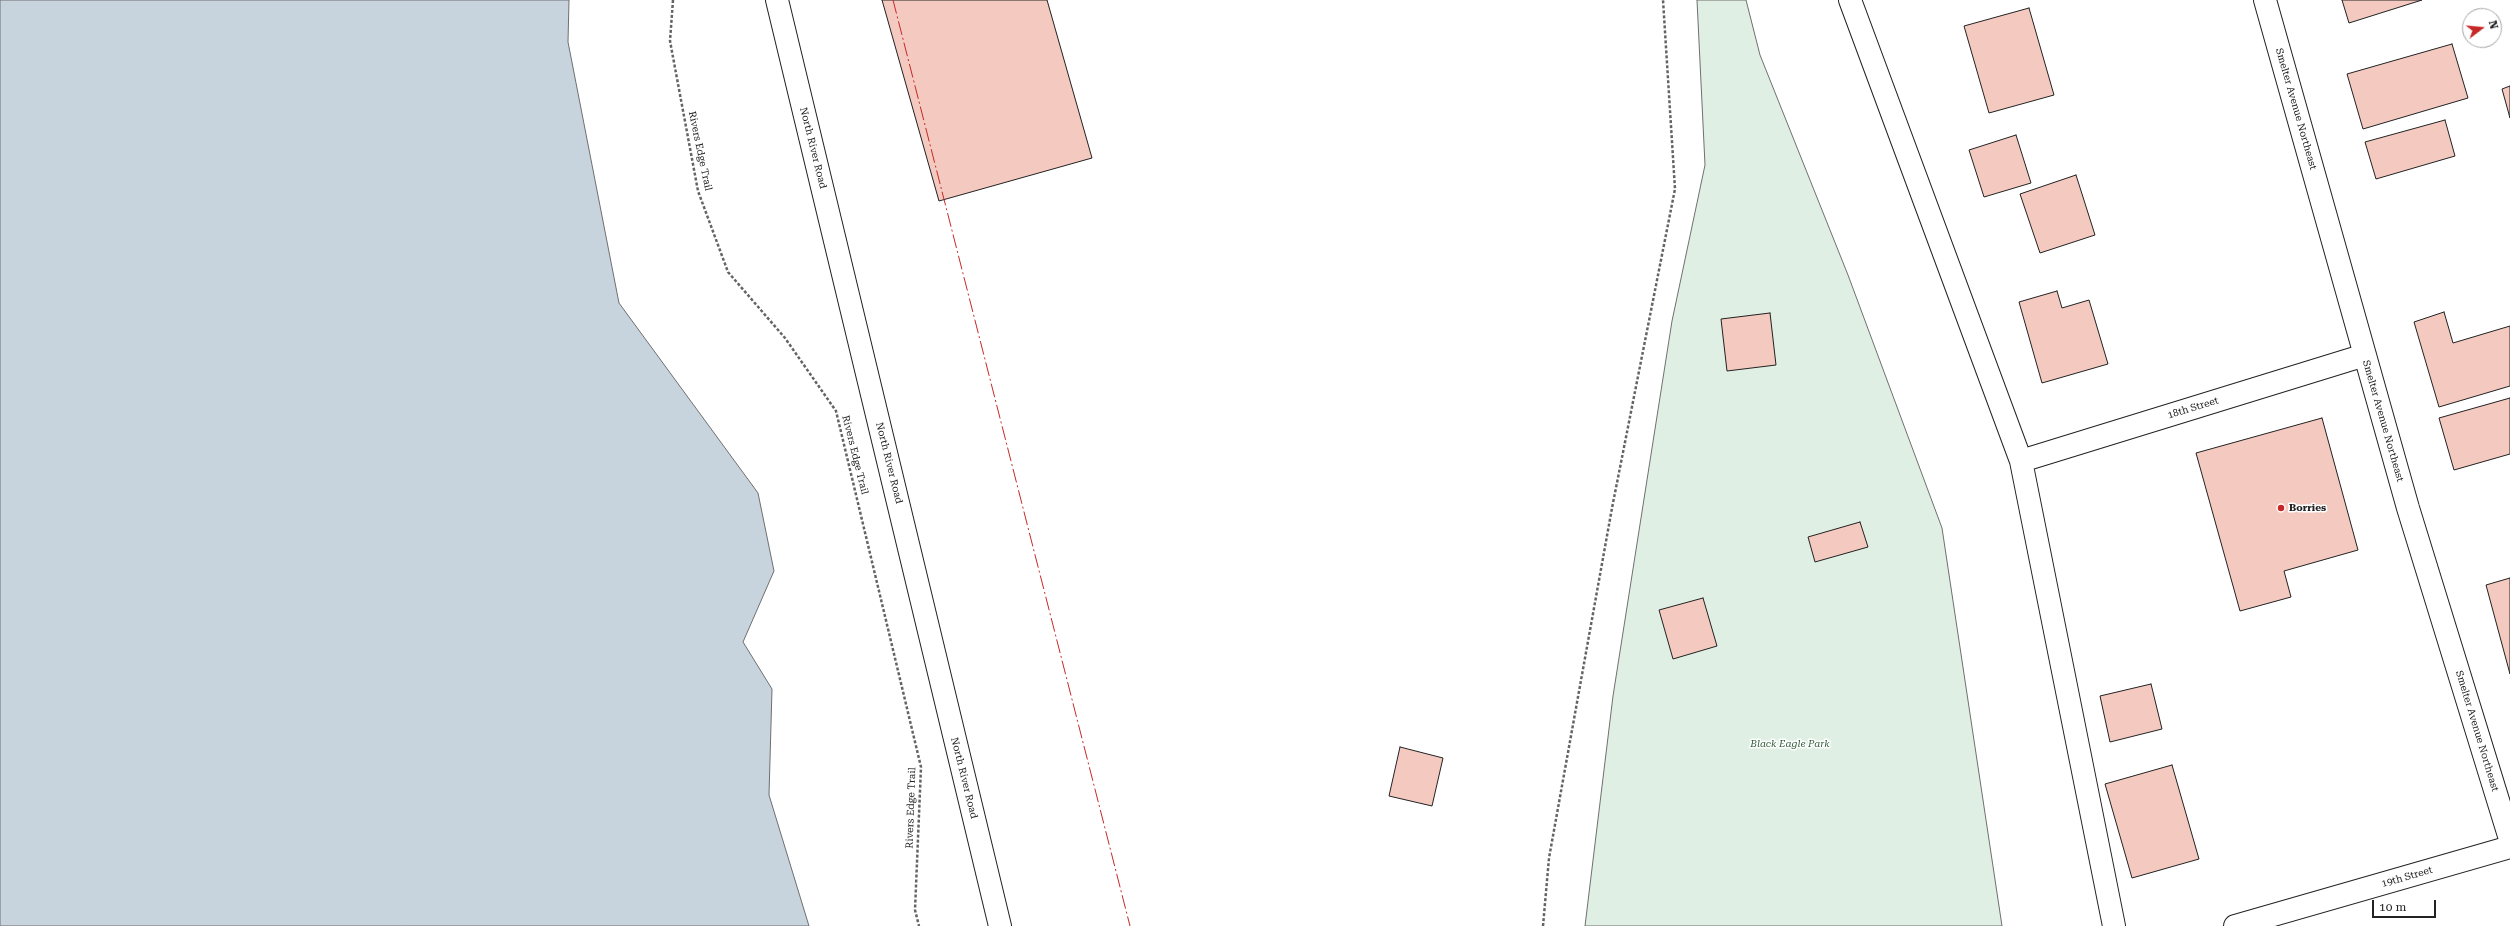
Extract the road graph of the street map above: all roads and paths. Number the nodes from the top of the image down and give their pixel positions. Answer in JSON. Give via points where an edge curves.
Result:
{"nodes":[{"id":1,"x":673,"y":0,"type":"edge"},
{"id":2,"x":777,"y":0,"type":"edge"},
{"id":3,"x":1663,"y":0,"type":"edge"},
{"id":4,"x":1850,"y":0,"type":"edge"},
{"id":5,"x":2265,"y":0,"type":"edge"},
{"id":6,"x":2365,"y":355,"type":"junction"},
{"id":7,"x":2021,"y":462,"type":"junction"},
{"id":8,"x":2510,"y":839,"type":"edge"},
{"id":9,"x":2510,"y":847,"type":"edge"},
{"id":10,"x":919,"y":926,"type":"edge"},
{"id":11,"x":1000,"y":926,"type":"edge"},
{"id":12,"x":1543,"y":926,"type":"edge"},
{"id":13,"x":2114,"y":926,"type":"edge"},
{"id":14,"x":2235,"y":926,"type":"edge"}],
"edges":[{"from":1,"to":10,"type":"path","name":"Rivers Edge Trail","via":[[670,41],[698,191],[728,272],[785,338],[836,411],[921,767],[915,910]]},
{"from":2,"to":11,"type":"street","name":"North River Road"},
{"from":3,"to":12,"type":"path","via":[[1675,189],[1612,508],[1549,858]]},
{"from":4,"to":7,"type":"street"},
{"from":5,"to":6,"type":"street","name":"Smelter Avenue Northeast"},
{"from":6,"to":7,"type":"street","name":"18th Street"},
{"from":6,"to":8,"type":"street","name":"Smelter Avenue Northeast","via":[[2410,515]]},
{"from":7,"to":13,"type":"street"},
{"from":9,"to":14,"type":"street","name":"19th Street"}]}
